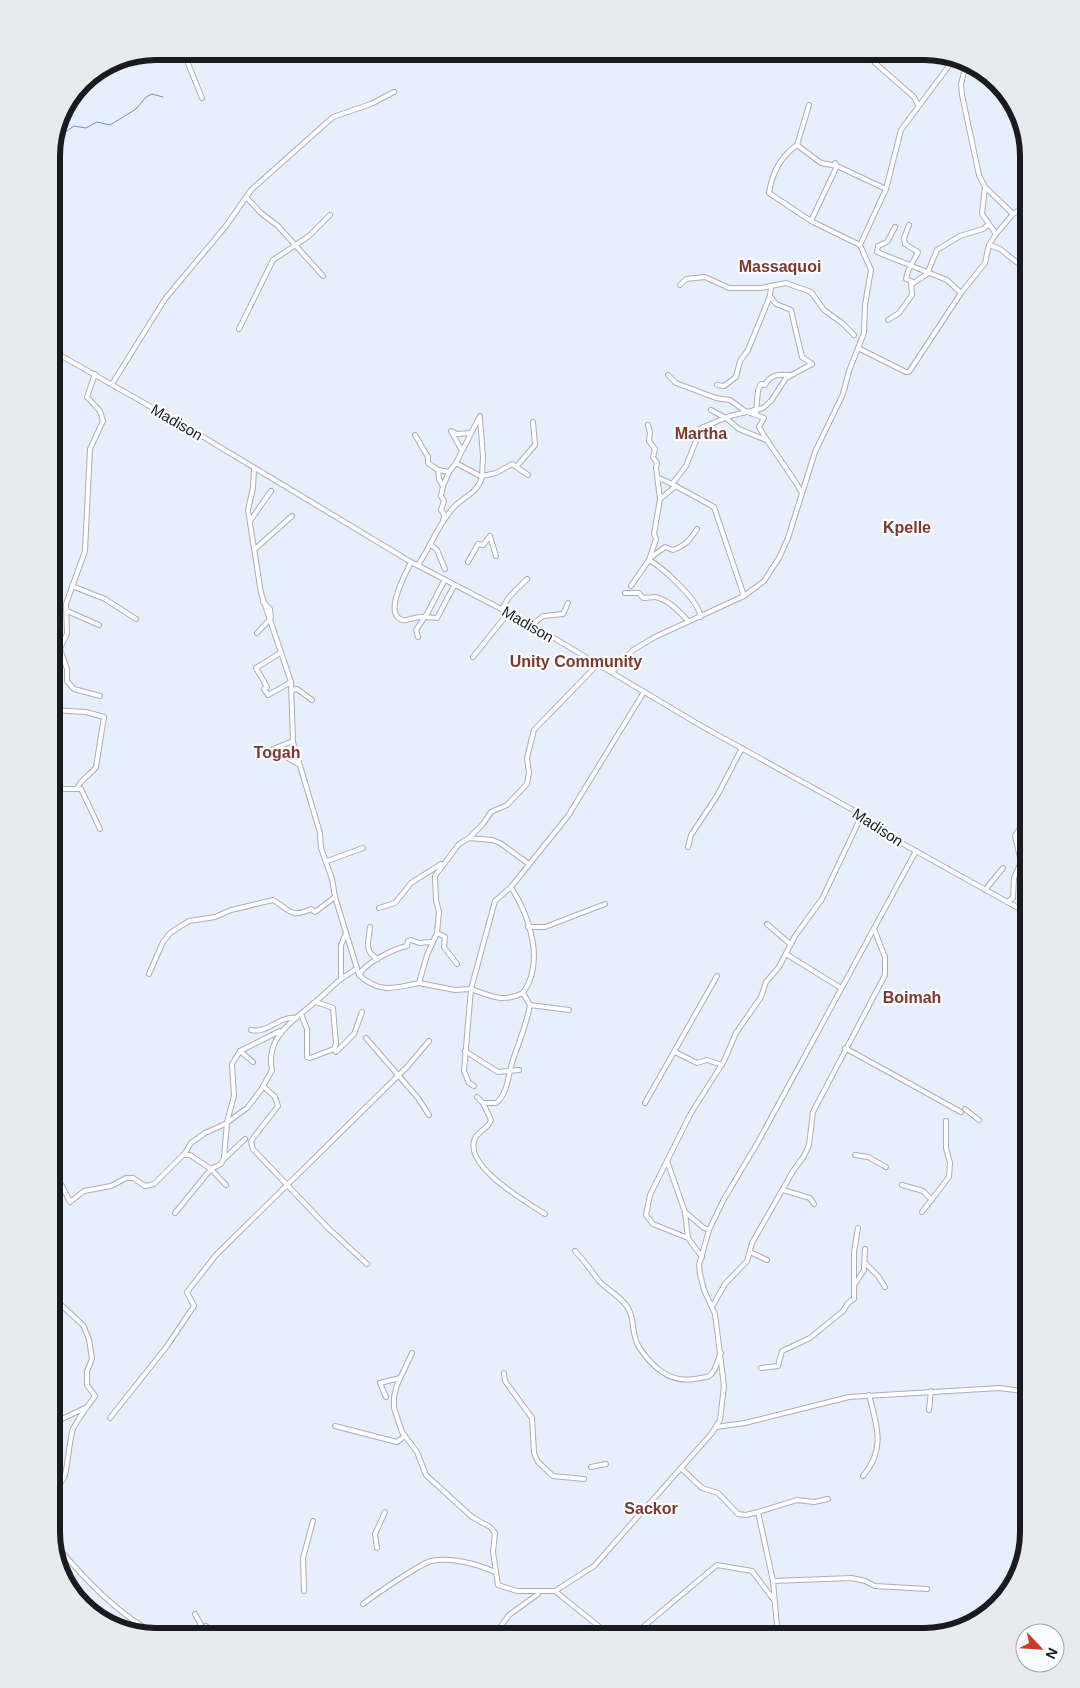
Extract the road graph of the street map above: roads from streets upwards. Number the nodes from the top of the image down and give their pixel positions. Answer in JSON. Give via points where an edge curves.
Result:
{"nodes":[{"id":1,"x":187,"y":60,"type":"edge"},
{"id":2,"x":876,"y":63,"type":"dead end"},
{"id":3,"x":950,"y":64,"type":"edge"},
{"id":4,"x":965,"y":69,"type":"edge"},
{"id":5,"x":394,"y":92,"type":"dead end"},
{"id":6,"x":202,"y":98,"type":"dead end"},
{"id":7,"x":810,"y":105,"type":"dead end"},
{"id":8,"x":918,"y":105,"type":"junction"},
{"id":9,"x":797,"y":145,"type":"junction"},
{"id":10,"x":836,"y":164,"type":"junction"},
{"id":11,"x":985,"y":187,"type":"junction"},
{"id":12,"x":886,"y":189,"type":"junction"},
{"id":13,"x":246,"y":197,"type":"junction"},
{"id":14,"x":1020,"y":210,"type":"edge"},
{"id":15,"x":1014,"y":214,"type":"junction"},
{"id":16,"x":330,"y":215,"type":"dead end"},
{"id":17,"x":811,"y":221,"type":"junction"},
{"id":18,"x":988,"y":224,"type":"junction"},
{"id":19,"x":909,"y":225,"type":"dead end"},
{"id":20,"x":895,"y":227,"type":"dead end"},
{"id":21,"x":996,"y":234,"type":"junction"},
{"id":22,"x":296,"y":244,"type":"junction"},
{"id":23,"x":860,"y":245,"type":"junction"},
{"id":24,"x":989,"y":245,"type":"junction"},
{"id":25,"x":910,"y":263,"type":"junction"},
{"id":26,"x":1020,"y":265,"type":"edge"},
{"id":27,"x":927,"y":272,"type":"junction"},
{"id":28,"x":323,"y":276,"type":"dead end"},
{"id":29,"x":912,"y":284,"type":"junction"},
{"id":30,"x":680,"y":285,"type":"dead end"},
{"id":31,"x":771,"y":286,"type":"junction"},
{"id":32,"x":961,"y":293,"type":"junction"},
{"id":33,"x":770,"y":296,"type":"junction"},
{"id":34,"x":888,"y":320,"type":"dead end"},
{"id":35,"x":239,"y":329,"type":"dead end"},
{"id":36,"x":854,"y":335,"type":"dead end"},
{"id":37,"x":858,"y":348,"type":"junction"},
{"id":38,"x":60,"y":355,"type":"edge"},
{"id":39,"x":95,"y":374,"type":"junction"},
{"id":40,"x":668,"y":375,"type":"dead end"},
{"id":41,"x":790,"y":375,"type":"junction"},
{"id":42,"x":112,"y":384,"type":"junction"},
{"id":43,"x":717,"y":385,"type":"dead end"},
{"id":44,"x":711,"y":410,"type":"dead end"},
{"id":45,"x":747,"y":412,"type":"junction"},
{"id":46,"x":756,"y":413,"type":"junction"},
{"id":47,"x":726,"y":418,"type":"junction"},
{"id":48,"x":533,"y":422,"type":"dead end"},
{"id":49,"x":648,"y":425,"type":"dead end"},
{"id":50,"x":471,"y":433,"type":"junction"},
{"id":51,"x":415,"y":435,"type":"dead end"},
{"id":52,"x":766,"y":440,"type":"junction"},
{"id":53,"x":461,"y":449,"type":"junction"},
{"id":54,"x":456,"y":463,"type":"junction"},
{"id":55,"x":517,"y":466,"type":"junction"},
{"id":56,"x":254,"y":469,"type":"junction"},
{"id":57,"x":438,"y":470,"type":"junction"},
{"id":58,"x":450,"y":472,"type":"junction"},
{"id":59,"x":528,"y":475,"type":"dead end"},
{"id":60,"x":482,"y":476,"type":"junction"},
{"id":61,"x":659,"y":478,"type":"junction"},
{"id":62,"x":674,"y":485,"type":"junction"},
{"id":63,"x":443,"y":486,"type":"junction"},
{"id":64,"x":272,"y":491,"type":"dead end"},
{"id":65,"x":802,"y":493,"type":"junction"},
{"id":66,"x":660,"y":499,"type":"junction"},
{"id":67,"x":292,"y":516,"type":"dead end"},
{"id":68,"x":250,"y":521,"type":"junction"},
{"id":69,"x":444,"y":522,"type":"junction"},
{"id":70,"x":698,"y":530,"type":"dead end"},
{"id":71,"x":430,"y":544,"type":"junction"},
{"id":72,"x":255,"y":550,"type":"junction"},
{"id":73,"x":496,"y":556,"type":"dead end"},
{"id":74,"x":650,"y":559,"type":"junction"},
{"id":75,"x":411,"y":562,"type":"junction"},
{"id":76,"x":468,"y":562,"type":"dead end"},
{"id":77,"x":418,"y":565,"type":"junction"},
{"id":78,"x":445,"y":569,"type":"dead end"},
{"id":79,"x":527,"y":579,"type":"dead end"},
{"id":80,"x":444,"y":581,"type":"junction"},
{"id":81,"x":72,"y":586,"type":"junction"},
{"id":82,"x":454,"y":586,"type":"junction"},
{"id":83,"x":631,"y":586,"type":"dead end"},
{"id":84,"x":625,"y":593,"type":"dead end"},
{"id":85,"x":744,"y":596,"type":"junction"},
{"id":86,"x":568,"y":604,"type":"dead end"},
{"id":87,"x":502,"y":608,"type":"junction"},
{"id":88,"x":67,"y":611,"type":"junction"},
{"id":89,"x":509,"y":612,"type":"junction"},
{"id":90,"x":426,"y":616,"type":"junction"},
{"id":91,"x":700,"y":617,"type":"junction"},
{"id":92,"x":136,"y":619,"type":"dead end"},
{"id":93,"x":270,"y":621,"type":"junction"},
{"id":94,"x":688,"y":622,"type":"junction"},
{"id":95,"x":99,"y":625,"type":"dead end"},
{"id":96,"x":532,"y":625,"type":"junction"},
{"id":97,"x":257,"y":633,"type":"dead end"},
{"id":98,"x":418,"y":637,"type":"dead end"},
{"id":99,"x":62,"y":644,"type":"joint"},
{"id":100,"x":280,"y":653,"type":"junction"},
{"id":101,"x":473,"y":657,"type":"dead end"},
{"id":102,"x":598,"y":664,"type":"junction"},
{"id":103,"x":612,"y":672,"type":"junction"},
{"id":104,"x":291,"y":682,"type":"junction"},
{"id":105,"x":291,"y":690,"type":"junction"},
{"id":106,"x":644,"y":692,"type":"junction"},
{"id":107,"x":100,"y":696,"type":"dead end"},
{"id":108,"x":312,"y":700,"type":"dead end"},
{"id":109,"x":60,"y":711,"type":"edge"},
{"id":110,"x":293,"y":741,"type":"junction"},
{"id":111,"x":742,"y":748,"type":"junction"},
{"id":112,"x":299,"y":765,"type":"junction"},
{"id":113,"x":60,"y":789,"type":"edge"},
{"id":114,"x":77,"y":789,"type":"junction"},
{"id":115,"x":862,"y":815,"type":"junction"},
{"id":116,"x":1020,"y":828,"type":"edge"},
{"id":117,"x":100,"y":829,"type":"dead end"},
{"id":118,"x":469,"y":838,"type":"junction"},
{"id":119,"x":688,"y":847,"type":"dead end"},
{"id":120,"x":363,"y":848,"type":"dead end"},
{"id":121,"x":916,"y":851,"type":"junction"},
{"id":122,"x":327,"y":862,"type":"junction"},
{"id":123,"x":446,"y":862,"type":"junction"},
{"id":124,"x":529,"y":864,"type":"junction"},
{"id":125,"x":1020,"y":864,"type":"edge"},
{"id":126,"x":1020,"y":864,"type":"edge"},
{"id":127,"x":1003,"y":868,"type":"dead end"},
{"id":128,"x":511,"y":887,"type":"junction"},
{"id":129,"x":985,"y":890,"type":"junction"},
{"id":130,"x":335,"y":898,"type":"junction"},
{"id":131,"x":1007,"y":902,"type":"junction"},
{"id":132,"x":605,"y":904,"type":"dead end"},
{"id":133,"x":379,"y":908,"type":"dead end"},
{"id":134,"x":1020,"y":909,"type":"edge"},
{"id":135,"x":767,"y":924,"type":"dead end"},
{"id":136,"x":370,"y":927,"type":"dead end"},
{"id":137,"x":528,"y":928,"type":"junction"},
{"id":138,"x":874,"y":928,"type":"junction"},
{"id":139,"x":346,"y":933,"type":"junction"},
{"id":140,"x":437,"y":933,"type":"junction"},
{"id":141,"x":432,"y":942,"type":"junction"},
{"id":142,"x":790,"y":944,"type":"junction"},
{"id":143,"x":786,"y":954,"type":"junction"},
{"id":144,"x":378,"y":959,"type":"junction"},
{"id":145,"x":457,"y":964,"type":"dead end"},
{"id":146,"x":356,"y":969,"type":"junction"},
{"id":147,"x":149,"y":974,"type":"dead end"},
{"id":148,"x":359,"y":975,"type":"junction"},
{"id":149,"x":717,"y":976,"type":"dead end"},
{"id":150,"x":341,"y":978,"type":"junction"},
{"id":151,"x":419,"y":984,"type":"junction"},
{"id":152,"x":841,"y":988,"type":"junction"},
{"id":153,"x":471,"y":989,"type":"junction"},
{"id":154,"x":524,"y":994,"type":"junction"},
{"id":155,"x":316,"y":1002,"type":"junction"},
{"id":156,"x":530,"y":1005,"type":"junction"},
{"id":157,"x":569,"y":1010,"type":"dead end"},
{"id":158,"x":362,"y":1012,"type":"dead end"},
{"id":159,"x":301,"y":1014,"type":"junction"},
{"id":160,"x":296,"y":1018,"type":"junction"},
{"id":161,"x":282,"y":1029,"type":"junction"},
{"id":162,"x":251,"y":1030,"type":"dead end"},
{"id":163,"x":366,"y":1038,"type":"dead end"},
{"id":164,"x":429,"y":1042,"type":"dead end"},
{"id":165,"x":845,"y":1048,"type":"junction"},
{"id":166,"x":334,"y":1049,"type":"junction"},
{"id":167,"x":466,"y":1051,"type":"junction"},
{"id":168,"x":240,"y":1052,"type":"junction"},
{"id":169,"x":675,"y":1052,"type":"junction"},
{"id":170,"x":253,"y":1062,"type":"dead end"},
{"id":171,"x":722,"y":1065,"type":"junction"},
{"id":172,"x":519,"y":1070,"type":"dead end"},
{"id":173,"x":510,"y":1072,"type":"junction"},
{"id":174,"x":398,"y":1076,"type":"junction"},
{"id":175,"x":263,"y":1086,"type":"junction"},
{"id":176,"x":474,"y":1086,"type":"dead end"},
{"id":177,"x":476,"y":1097,"type":"dead end"},
{"id":178,"x":483,"y":1103,"type":"junction"},
{"id":179,"x":645,"y":1103,"type":"dead end"},
{"id":180,"x":965,"y":1108,"type":"dead end"},
{"id":181,"x":961,"y":1112,"type":"dead end"},
{"id":182,"x":429,"y":1115,"type":"dead end"},
{"id":183,"x":979,"y":1120,"type":"dead end"},
{"id":184,"x":946,"y":1121,"type":"dead end"},
{"id":185,"x":227,"y":1122,"type":"junction"},
{"id":186,"x":245,"y":1139,"type":"dead end"},
{"id":187,"x":183,"y":1155,"type":"junction"},
{"id":188,"x":855,"y":1155,"type":"dead end"},
{"id":189,"x":224,"y":1158,"type":"junction"},
{"id":190,"x":667,"y":1161,"type":"junction"},
{"id":191,"x":886,"y":1167,"type":"dead end"},
{"id":192,"x":211,"y":1169,"type":"junction"},
{"id":193,"x":60,"y":1182,"type":"edge"},
{"id":194,"x":226,"y":1185,"type":"dead end"},
{"id":195,"x":902,"y":1185,"type":"dead end"},
{"id":196,"x":288,"y":1186,"type":"junction"},
{"id":197,"x":782,"y":1190,"type":"junction"},
{"id":198,"x":932,"y":1200,"type":"junction"},
{"id":199,"x":814,"y":1204,"type":"dead end"},
{"id":200,"x":685,"y":1212,"type":"junction"},
{"id":201,"x":922,"y":1212,"type":"dead end"},
{"id":202,"x":175,"y":1213,"type":"dead end"},
{"id":203,"x":545,"y":1214,"type":"dead end"},
{"id":204,"x":858,"y":1228,"type":"dead end"},
{"id":205,"x":709,"y":1230,"type":"junction"},
{"id":206,"x":688,"y":1238,"type":"junction"},
{"id":207,"x":695,"y":1247,"type":"junction"},
{"id":208,"x":865,"y":1249,"type":"dead end"},
{"id":209,"x":704,"y":1250,"type":"junction"},
{"id":210,"x":575,"y":1251,"type":"dead end"},
{"id":211,"x":750,"y":1252,"type":"junction"},
{"id":212,"x":702,"y":1257,"type":"junction"},
{"id":213,"x":767,"y":1260,"type":"dead end"},
{"id":214,"x":367,"y":1264,"type":"dead end"},
{"id":215,"x":866,"y":1264,"type":"junction"},
{"id":216,"x":855,"y":1284,"type":"junction"},
{"id":217,"x":884,"y":1287,"type":"dead end"},
{"id":218,"x":60,"y":1304,"type":"edge"},
{"id":219,"x":713,"y":1305,"type":"junction"},
{"id":220,"x":721,"y":1352,"type":"junction"},
{"id":221,"x":412,"y":1353,"type":"dead end"},
{"id":222,"x":761,"y":1368,"type":"dead end"},
{"id":223,"x":504,"y":1374,"type":"dead end"},
{"id":224,"x":400,"y":1378,"type":"junction"},
{"id":225,"x":930,"y":1391,"type":"junction"},
{"id":226,"x":1020,"y":1391,"type":"edge"},
{"id":227,"x":869,"y":1395,"type":"junction"},
{"id":228,"x":386,"y":1397,"type":"dead end"},
{"id":229,"x":85,"y":1408,"type":"junction"},
{"id":230,"x":929,"y":1410,"type":"dead end"},
{"id":231,"x":110,"y":1418,"type":"dead end"},
{"id":232,"x":60,"y":1419,"type":"edge"},
{"id":233,"x":335,"y":1426,"type":"dead end"},
{"id":234,"x":716,"y":1427,"type":"junction"},
{"id":235,"x":405,"y":1436,"type":"junction"},
{"id":236,"x":606,"y":1464,"type":"dead end"},
{"id":237,"x":591,"y":1467,"type":"dead end"},
{"id":238,"x":680,"y":1468,"type":"junction"},
{"id":239,"x":863,"y":1476,"type":"dead end"},
{"id":240,"x":584,"y":1479,"type":"dead end"},
{"id":241,"x":60,"y":1482,"type":"edge"},
{"id":242,"x":828,"y":1499,"type":"dead end"},
{"id":243,"x":384,"y":1512,"type":"dead end"},
{"id":244,"x":758,"y":1512,"type":"junction"},
{"id":245,"x":313,"y":1521,"type":"dead end"},
{"id":246,"x":377,"y":1548,"type":"dead end"},
{"id":247,"x":62,"y":1553,"type":"edge"},
{"id":248,"x":495,"y":1572,"type":"junction"},
{"id":249,"x":773,"y":1581,"type":"junction"},
{"id":250,"x":927,"y":1589,"type":"dead end"},
{"id":251,"x":304,"y":1591,"type":"dead end"},
{"id":252,"x":555,"y":1592,"type":"junction"},
{"id":253,"x":539,"y":1593,"type":"junction"},
{"id":254,"x":774,"y":1600,"type":"junction"},
{"id":255,"x":363,"y":1604,"type":"dead end"},
{"id":256,"x":195,"y":1614,"type":"dead end"},
{"id":257,"x":142,"y":1627,"type":"edge"},
{"id":258,"x":206,"y":1628,"type":"edge"},
{"id":259,"x":500,"y":1628,"type":"edge"},
{"id":260,"x":601,"y":1628,"type":"edge"},
{"id":261,"x":642,"y":1628,"type":"edge"},
{"id":262,"x":777,"y":1628,"type":"edge"}],
"edges":[{"from":1,"to":6,"type":"street"},
{"from":2,"to":8,"type":"street","via":[[914,97]]},
{"from":3,"to":8,"type":"street"},
{"from":4,"to":11,"type":"street","via":[[961,84],[965,114],[979,175]]},
{"from":5,"to":13,"type":"street","via":[[333,117]]},
{"from":7,"to":9,"type":"street"},
{"from":8,"to":12,"type":"street","via":[[901,130]]},
{"from":9,"to":10,"type":"street","via":[[821,163]]},
{"from":9,"to":17,"type":"street","via":[[788,151],[772,174],[769,193]]},
{"from":10,"to":12,"type":"street"},
{"from":10,"to":17,"type":"street"},
{"from":11,"to":15,"type":"street"},
{"from":11,"to":18,"type":"street","via":[[982,214]]},
{"from":12,"to":23,"type":"street"},
{"from":13,"to":22,"type":"street"},
{"from":13,"to":42,"type":"street","via":[[226,226],[165,298]]},
{"from":14,"to":15,"type":"street"},
{"from":15,"to":21,"type":"street"},
{"from":16,"to":22,"type":"street"},
{"from":17,"to":23,"type":"street"},
{"from":18,"to":21,"type":"street"},
{"from":18,"to":27,"type":"street","via":[[937,250]]},
{"from":19,"to":25,"type":"street","via":[[905,244],[918,252]]},
{"from":20,"to":25,"type":"street","via":[[887,242],[878,246],[877,252]]},
{"from":21,"to":24,"type":"street"},
{"from":22,"to":28,"type":"street"},
{"from":22,"to":35,"type":"street","via":[[273,260]]},
{"from":23,"to":37,"type":"street","via":[[871,270],[864,333]]},
{"from":24,"to":26,"type":"street","via":[[1000,249]]},
{"from":24,"to":32,"type":"street","via":[[985,263]]},
{"from":25,"to":27,"type":"street"},
{"from":25,"to":29,"type":"street","via":[[906,279]]},
{"from":27,"to":29,"type":"street"},
{"from":27,"to":32,"type":"street","via":[[947,280]]},
{"from":29,"to":34,"type":"street","via":[[910,299],[899,313]]},
{"from":30,"to":31,"type":"street","via":[[686,279],[705,277],[729,288]]},
{"from":31,"to":33,"type":"street"},
{"from":31,"to":36,"type":"street","via":[[786,282],[811,292],[824,310]]},
{"from":32,"to":37,"type":"street","via":[[910,372]]},
{"from":33,"to":41,"type":"street","via":[[776,304],[791,310],[802,357],[812,364]]},
{"from":33,"to":43,"type":"street","via":[[748,350],[740,361],[736,377],[724,386]]},
{"from":37,"to":65,"type":"street","via":[[843,394],[815,452]]},
{"from":38,"to":39,"type":"street","name":"Madison"},
{"from":39,"to":42,"type":"street","name":"Madison"},
{"from":39,"to":81,"type":"street","via":[[87,397],[100,411],[103,421],[90,449],[85,551]]},
{"from":40,"to":45,"type":"street","via":[[676,383],[730,400]]},
{"from":41,"to":46,"type":"street","via":[[771,401]]},
{"from":41,"to":46,"type":"street","via":[[778,374],[761,384]]},
{"from":42,"to":56,"type":"street","name":"Madison"},
{"from":44,"to":47,"type":"street"},
{"from":45,"to":46,"type":"street"},
{"from":45,"to":47,"type":"street"},
{"from":46,"to":52,"type":"street","via":[[764,418],[759,427]]},
{"from":47,"to":52,"type":"street","via":[[739,429]]},
{"from":47,"to":62,"type":"street","via":[[701,428],[686,466]]},
{"from":48,"to":55,"type":"street","via":[[535,444]]},
{"from":49,"to":61,"type":"street"},
{"from":50,"to":53,"type":"street"},
{"from":50,"to":53,"type":"street","via":[[451,431]]},
{"from":50,"to":60,"type":"street","via":[[480,416]]},
{"from":51,"to":57,"type":"street","via":[[428,457],[428,463]]},
{"from":52,"to":65,"type":"street"},
{"from":53,"to":54,"type":"street"},
{"from":54,"to":58,"type":"street"},
{"from":54,"to":60,"type":"street"},
{"from":55,"to":59,"type":"street"},
{"from":55,"to":60,"type":"street","via":[[512,464]]},
{"from":56,"to":68,"type":"street","via":[[254,488],[248,510]]},
{"from":56,"to":75,"type":"street","name":"Madison"},
{"from":57,"to":58,"type":"street"},
{"from":57,"to":63,"type":"street","via":[[438,479]]},
{"from":58,"to":63,"type":"street"},
{"from":60,"to":69,"type":"street","via":[[479,488],[456,506]]},
{"from":61,"to":62,"type":"street"},
{"from":61,"to":66,"type":"street"},
{"from":62,"to":66,"type":"street"},
{"from":62,"to":85,"type":"street","via":[[714,507]]},
{"from":63,"to":69,"type":"street","via":[[441,510]]},
{"from":64,"to":68,"type":"street"},
{"from":65,"to":85,"type":"street","via":[[779,558],[764,582]]},
{"from":66,"to":74,"type":"street"},
{"from":67,"to":72,"type":"street"},
{"from":68,"to":72,"type":"street"},
{"from":69,"to":71,"type":"street"},
{"from":70,"to":74,"type":"street","via":[[681,547],[673,550],[665,547]]},
{"from":71,"to":77,"type":"street"},
{"from":71,"to":78,"type":"street","via":[[437,550]]},
{"from":72,"to":93,"type":"street","via":[[263,602]]},
{"from":73,"to":76,"type":"street","via":[[490,536],[483,545],[478,544]]},
{"from":74,"to":83,"type":"street"},
{"from":74,"to":91,"type":"street","via":[[662,567],[690,598],[699,609]]},
{"from":75,"to":77,"type":"street","name":"Madison"},
{"from":75,"to":90,"type":"street","via":[[398,590],[395,611],[405,620]]},
{"from":77,"to":80,"type":"street","name":"Madison"},
{"from":79,"to":87,"type":"street"},
{"from":80,"to":82,"type":"street","name":"Madison"},
{"from":80,"to":90,"type":"street"},
{"from":81,"to":88,"type":"street"},
{"from":81,"to":92,"type":"street","via":[[105,599]]},
{"from":82,"to":87,"type":"street","name":"Madison"},
{"from":82,"to":90,"type":"street","via":[[439,617]]},
{"from":84,"to":94,"type":"street","via":[[662,599]]},
{"from":85,"to":91,"type":"street"},
{"from":86,"to":96,"type":"street","via":[[563,614],[543,616]]},
{"from":87,"to":89,"type":"street","name":"Madison"},
{"from":88,"to":95,"type":"street"},
{"from":88,"to":99,"type":"street","via":[[67,634]]},
{"from":89,"to":96,"type":"street","name":"Madison"},
{"from":89,"to":101,"type":"street"},
{"from":90,"to":98,"type":"street","via":[[416,630]]},
{"from":91,"to":94,"type":"street"},
{"from":93,"to":97,"type":"street"},
{"from":93,"to":100,"type":"street"},
{"from":94,"to":103,"type":"street","via":[[633,650]]},
{"from":96,"to":102,"type":"street","name":"Madison"},
{"from":99,"to":107,"type":"street","via":[[60,650],[67,669],[67,681],[74,688]]},
{"from":100,"to":104,"type":"street"},
{"from":100,"to":104,"type":"street","via":[[256,668],[268,695]]},
{"from":102,"to":103,"type":"street","name":"Madison"},
{"from":102,"to":118,"type":"street","via":[[534,730],[527,758],[530,772],[526,784],[507,805],[491,812]]},
{"from":103,"to":106,"type":"street","name":"Madison"},
{"from":104,"to":105,"type":"street"},
{"from":105,"to":108,"type":"street","via":[[297,689]]},
{"from":105,"to":110,"type":"street"},
{"from":106,"to":111,"type":"street","name":"Madison"},
{"from":106,"to":124,"type":"street","via":[[568,816]]},
{"from":109,"to":114,"type":"street","via":[[104,717],[96,767],[80,781]]},
{"from":110,"to":112,"type":"street"},
{"from":110,"to":112,"type":"street","via":[[273,749],[275,758],[283,755]]},
{"from":111,"to":115,"type":"street","name":"Madison"},
{"from":111,"to":119,"type":"street","via":[[717,796],[691,835]]},
{"from":112,"to":122,"type":"street"},
{"from":113,"to":114,"type":"street"},
{"from":114,"to":117,"type":"street","via":[[81,789]]},
{"from":115,"to":121,"type":"street","name":"Madison","via":[[887,835]]},
{"from":115,"to":142,"type":"street","via":[[822,899]]},
{"from":116,"to":125,"type":"street","via":[[1015,836]]},
{"from":118,"to":123,"type":"street","via":[[459,844]]},
{"from":118,"to":124,"type":"street","via":[[500,843]]},
{"from":120,"to":122,"type":"street"},
{"from":121,"to":129,"type":"street","name":"Madison"},
{"from":121,"to":138,"type":"street"},
{"from":122,"to":130,"type":"street"},
{"from":123,"to":133,"type":"street","via":[[411,884],[395,903]]},
{"from":123,"to":140,"type":"street","via":[[435,876],[439,912]]},
{"from":124,"to":128,"type":"street"},
{"from":126,"to":131,"type":"street","via":[[1014,878],[1013,898]]},
{"from":127,"to":129,"type":"street"},
{"from":128,"to":137,"type":"street","via":[[521,903]]},
{"from":128,"to":153,"type":"street","via":[[495,901]]},
{"from":129,"to":131,"type":"street","name":"Madison"},
{"from":130,"to":139,"type":"street"},
{"from":130,"to":147,"type":"street","via":[[315,912],[293,913],[273,900],[189,921],[170,933],[163,942]]},
{"from":131,"to":134,"type":"street","name":"Madison"},
{"from":132,"to":137,"type":"street","via":[[545,927]]},
{"from":135,"to":142,"type":"street"},
{"from":136,"to":144,"type":"street","via":[[367,950]]},
{"from":137,"to":154,"type":"street","via":[[535,968]]},
{"from":138,"to":152,"type":"street"},
{"from":138,"to":165,"type":"street","via":[[885,957],[884,975]]},
{"from":139,"to":146,"type":"street"},
{"from":139,"to":150,"type":"street","via":[[341,945]]},
{"from":140,"to":141,"type":"street"},
{"from":140,"to":145,"type":"street","via":[[445,937],[444,947]]},
{"from":141,"to":144,"type":"street","via":[[411,940],[407,946]]},
{"from":141,"to":151,"type":"street"},
{"from":142,"to":143,"type":"street"},
{"from":143,"to":152,"type":"street"},
{"from":143,"to":171,"type":"street","via":[[736,1032]]},
{"from":144,"to":148,"type":"street","via":[[363,968]]},
{"from":146,"to":148,"type":"street"},
{"from":146,"to":150,"type":"street"},
{"from":148,"to":151,"type":"street","via":[[381,988]]},
{"from":149,"to":169,"type":"street"},
{"from":150,"to":155,"type":"street"},
{"from":151,"to":153,"type":"street","via":[[455,990]]},
{"from":152,"to":205,"type":"street"},
{"from":153,"to":154,"type":"street","via":[[502,999]]},
{"from":153,"to":167,"type":"street"},
{"from":154,"to":156,"type":"street"},
{"from":155,"to":159,"type":"street"},
{"from":155,"to":166,"type":"street","via":[[333,1008]]},
{"from":156,"to":157,"type":"street"},
{"from":156,"to":173,"type":"street"},
{"from":158,"to":166,"type":"street","via":[[354,1034],[336,1052]]},
{"from":159,"to":160,"type":"street"},
{"from":159,"to":166,"type":"street","via":[[307,1029],[307,1057]]},
{"from":160,"to":161,"type":"street"},
{"from":160,"to":162,"type":"street","via":[[256,1032]]},
{"from":161,"to":168,"type":"street"},
{"from":161,"to":175,"type":"street","via":[[272,1048],[272,1070]]},
{"from":163,"to":174,"type":"street"},
{"from":164,"to":174,"type":"street"},
{"from":165,"to":181,"type":"street"},
{"from":165,"to":197,"type":"street","via":[[813,1112],[809,1145]]},
{"from":167,"to":173,"type":"street","via":[[498,1072]]},
{"from":167,"to":176,"type":"street","via":[[464,1071]]},
{"from":168,"to":170,"type":"street"},
{"from":168,"to":185,"type":"street","via":[[232,1064],[234,1096]]},
{"from":169,"to":171,"type":"street","via":[[697,1063],[708,1060]]},
{"from":169,"to":179,"type":"street","via":[[664,1065]]},
{"from":171,"to":190,"type":"street","via":[[691,1113]]},
{"from":172,"to":173,"type":"street"},
{"from":173,"to":178,"type":"street","via":[[499,1101]]},
{"from":174,"to":182,"type":"street"},
{"from":174,"to":196,"type":"street"},
{"from":175,"to":185,"type":"street","via":[[247,1108]]},
{"from":175,"to":196,"type":"street","via":[[275,1097],[278,1106],[251,1142]]},
{"from":177,"to":178,"type":"street"},
{"from":178,"to":203,"type":"street","via":[[491,1120],[473,1141],[475,1154],[501,1184]]},
{"from":180,"to":183,"type":"street"},
{"from":184,"to":198,"type":"street","via":[[949,1177]]},
{"from":185,"to":187,"type":"street","via":[[198,1138]]},
{"from":185,"to":189,"type":"street"},
{"from":186,"to":189,"type":"street"},
{"from":187,"to":192,"type":"street","via":[[190,1155]]},
{"from":187,"to":193,"type":"street","via":[[151,1186],[126,1178],[111,1186],[84,1191],[70,1202]]},
{"from":188,"to":191,"type":"street","via":[[868,1157]]},
{"from":189,"to":192,"type":"street","via":[[221,1164]]},
{"from":190,"to":200,"type":"street"},
{"from":190,"to":206,"type":"street","via":[[650,1195],[646,1215],[653,1224]]},
{"from":192,"to":194,"type":"street"},
{"from":192,"to":202,"type":"street"},
{"from":195,"to":198,"type":"street","via":[[923,1191]]},
{"from":196,"to":214,"type":"street"},
{"from":196,"to":231,"type":"street","via":[[216,1255],[187,1292],[194,1306]]},
{"from":197,"to":199,"type":"street","via":[[810,1198]]},
{"from":197,"to":211,"type":"street"},
{"from":198,"to":201,"type":"street"},
{"from":200,"to":205,"type":"street"},
{"from":200,"to":206,"type":"street"},
{"from":204,"to":216,"type":"street","via":[[854,1252]]},
{"from":205,"to":209,"type":"street"},
{"from":206,"to":207,"type":"street"},
{"from":207,"to":209,"type":"street"},
{"from":207,"to":212,"type":"street"},
{"from":208,"to":215,"type":"street"},
{"from":209,"to":212,"type":"street"},
{"from":210,"to":220,"type":"street","via":[[630,1311],[632,1333],[638,1346],[668,1378],[708,1377],[714,1371]]},
{"from":211,"to":213,"type":"street"},
{"from":211,"to":219,"type":"street","via":[[747,1261],[725,1284]]},
{"from":212,"to":219,"type":"street","via":[[700,1274]]},
{"from":215,"to":216,"type":"street"},
{"from":215,"to":217,"type":"street"},
{"from":216,"to":222,"type":"street","via":[[854,1300],[843,1311],[810,1338],[782,1352],[778,1366]]},
{"from":218,"to":229,"type":"street","via":[[83,1325],[89,1339],[92,1359],[87,1385],[96,1396]]},
{"from":219,"to":220,"type":"street"},
{"from":220,"to":234,"type":"street","via":[[724,1386],[720,1420]]},
{"from":221,"to":224,"type":"street"},
{"from":223,"to":240,"type":"street","via":[[504,1381],[532,1418],[534,1453],[538,1462],[553,1476]]},
{"from":224,"to":228,"type":"street","via":[[380,1383]]},
{"from":224,"to":235,"type":"street","via":[[394,1408]]},
{"from":225,"to":226,"type":"street","via":[[1000,1388]]},
{"from":225,"to":227,"type":"street"},
{"from":225,"to":230,"type":"street"},
{"from":227,"to":234,"type":"street","via":[[827,1401],[745,1423]]},
{"from":227,"to":239,"type":"street","via":[[880,1436],[876,1454]]},
{"from":229,"to":232,"type":"street"},
{"from":229,"to":241,"type":"street","via":[[72,1430],[65,1476]]},
{"from":233,"to":235,"type":"street","via":[[397,1442]]},
{"from":234,"to":238,"type":"street"},
{"from":235,"to":248,"type":"street","via":[[417,1452],[426,1475],[496,1535],[493,1552]]},
{"from":236,"to":237,"type":"street"},
{"from":238,"to":244,"type":"street","via":[[702,1488],[718,1493],[738,1514]]},
{"from":238,"to":252,"type":"street","via":[[594,1566]]},
{"from":242,"to":244,"type":"street","via":[[814,1502],[797,1500]]},
{"from":243,"to":246,"type":"street","via":[[375,1534]]},
{"from":244,"to":249,"type":"street"},
{"from":245,"to":251,"type":"street","via":[[303,1558]]},
{"from":247,"to":257,"type":"street","via":[[114,1605]]},
{"from":248,"to":253,"type":"street","via":[[498,1585]]},
{"from":248,"to":255,"type":"street","via":[[481,1565],[430,1561]]},
{"from":249,"to":250,"type":"street","via":[[852,1578],[875,1586]]},
{"from":249,"to":254,"type":"street"},
{"from":252,"to":253,"type":"street"},
{"from":252,"to":260,"type":"street"},
{"from":253,"to":259,"type":"street","via":[[509,1615]]},
{"from":254,"to":261,"type":"street","via":[[752,1570],[717,1565]]},
{"from":254,"to":262,"type":"street"},
{"from":256,"to":258,"type":"street"}]}
